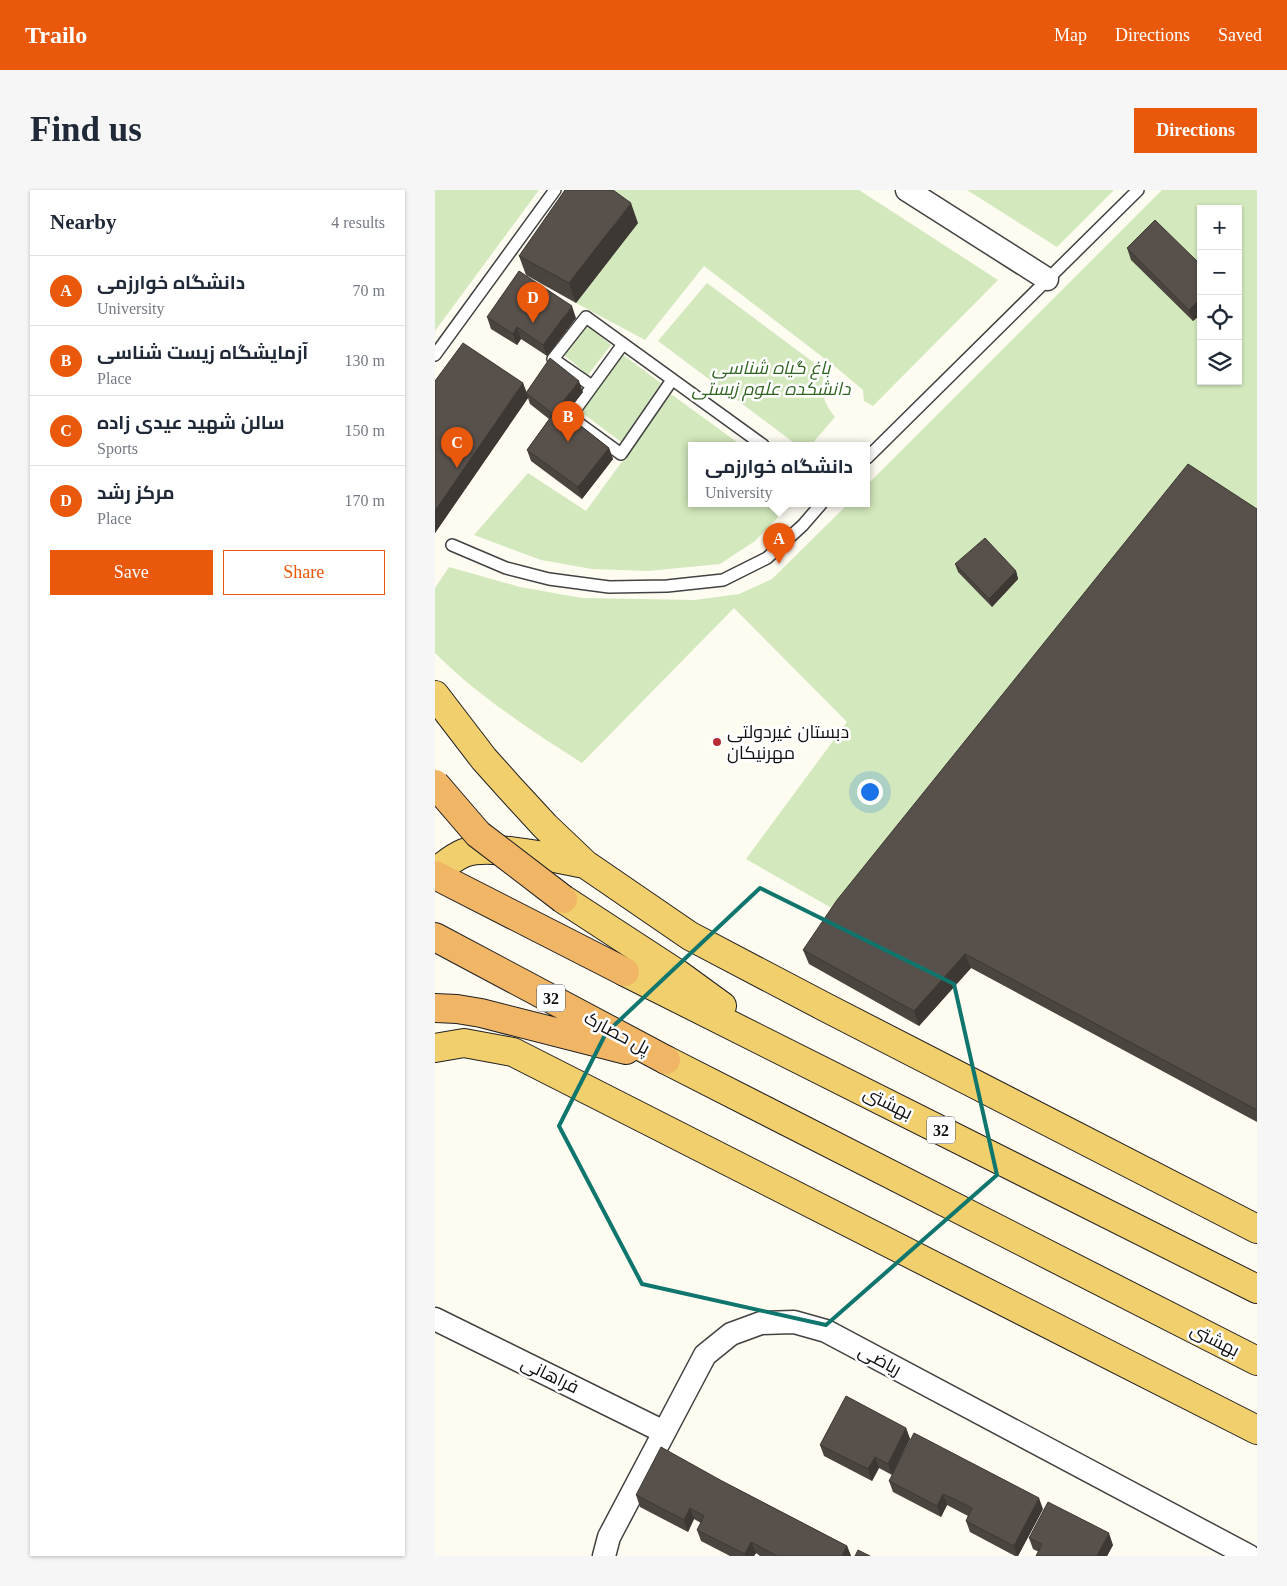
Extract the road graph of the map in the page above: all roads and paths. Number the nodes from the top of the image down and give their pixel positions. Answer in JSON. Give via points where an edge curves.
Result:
{"nodes":[{"id":1,"x":555,"y":190,"type":"edge"},
{"id":2,"x":907,"y":190,"type":"edge"},
{"id":3,"x":1138,"y":190,"type":"edge"},
{"id":4,"x":1047,"y":279,"type":"junction"},
{"id":5,"x":623,"y":344,"type":"junction"},
{"id":6,"x":435,"y":355,"type":"edge"},
{"id":7,"x":672,"y":380,"type":"junction"},
{"id":8,"x":591,"y":386,"type":"junction"},
{"id":9,"x":759,"y":442,"type":"edge"},
{"id":10,"x":870,"y":455,"type":"edge"},
{"id":11,"x":819,"y":507,"type":"edge"},
{"id":12,"x":452,"y":545,"type":"dead end"},
{"id":13,"x":435,"y":695,"type":"edge"},
{"id":14,"x":435,"y":784,"type":"edge"},
{"id":15,"x":585,"y":864,"type":"junction"},
{"id":16,"x":435,"y":874,"type":"edge"},
{"id":17,"x":563,"y":899,"type":"joint"},
{"id":18,"x":435,"y":937,"type":"edge"},
{"id":19,"x":625,"y":972,"type":"joint"},
{"id":20,"x":435,"y":1008,"type":"edge"},
{"id":21,"x":435,"y":1013,"type":"edge"},
{"id":22,"x":464,"y":1043,"type":"junction"},
{"id":23,"x":435,"y":1048,"type":"edge"},
{"id":24,"x":790,"y":1055,"type":"junction"},
{"id":25,"x":666,"y":1060,"type":"junction"},
{"id":26,"x":1257,"y":1229,"type":"edge"},
{"id":27,"x":1257,"y":1289,"type":"edge"},
{"id":28,"x":435,"y":1319,"type":"edge"},
{"id":29,"x":1257,"y":1361,"type":"edge"},
{"id":30,"x":1257,"y":1430,"type":"edge"},
{"id":31,"x":664,"y":1432,"type":"junction"},
{"id":32,"x":604,"y":1556,"type":"edge"},
{"id":33,"x":1249,"y":1556,"type":"edge"}],
"edges":[{"from":1,"to":6,"type":"lane"},
{"from":2,"to":4,"type":"street"},
{"from":3,"to":4,"type":"lane"},
{"from":4,"to":10,"type":"lane"},
{"from":5,"to":7,"type":"lane"},
{"from":5,"to":8,"type":"lane"},
{"from":5,"to":8,"type":"lane","via":[[586,317],[553,359]]},
{"from":7,"to":8,"type":"lane","via":[[621,454],[570,417]]},
{"from":7,"to":9,"type":"lane"},
{"from":11,"to":12,"type":"lane","via":[[767,558],[723,580],[667,586],[609,587],[549,580],[506,568]]},
{"from":13,"to":15,"type":"main road","via":[[497,774]]},
{"from":14,"to":17,"type":"highway","bridge":true,"via":[[478,834]]},
{"from":15,"to":16,"type":"main road","via":[[537,854],[487,850],[465,853]]},
{"from":15,"to":26,"type":"main road","via":[[690,936]]},
{"from":16,"to":19,"type":"highway","number":"32"},
{"from":17,"to":24,"type":"main road","via":[[678,974]]},
{"from":18,"to":25,"type":"highway","name":"پل حصارک","number":"32"},
{"from":19,"to":24,"type":"main road","name":"بهشتى","number":"32"},
{"from":20,"to":25,"type":"highway","via":[[481,1013]]},
{"from":21,"to":22,"type":"main road"},
{"from":22,"to":23,"type":"main road"},
{"from":22,"to":30,"type":"main road","via":[[513,1052]]},
{"from":24,"to":27,"type":"main road","name":"بهشتى","number":"32"},
{"from":25,"to":29,"type":"main road","name":"بهشتى","number":"32"},
{"from":28,"to":31,"type":"street","name":"فراهانی"},
{"from":31,"to":32,"type":"street","name":"ریاضی","via":[[609,1537]]},
{"from":31,"to":33,"type":"street","name":"ریاضی","via":[[705,1355],[738,1331],[761,1323],[794,1322],[826,1331]]}]}
